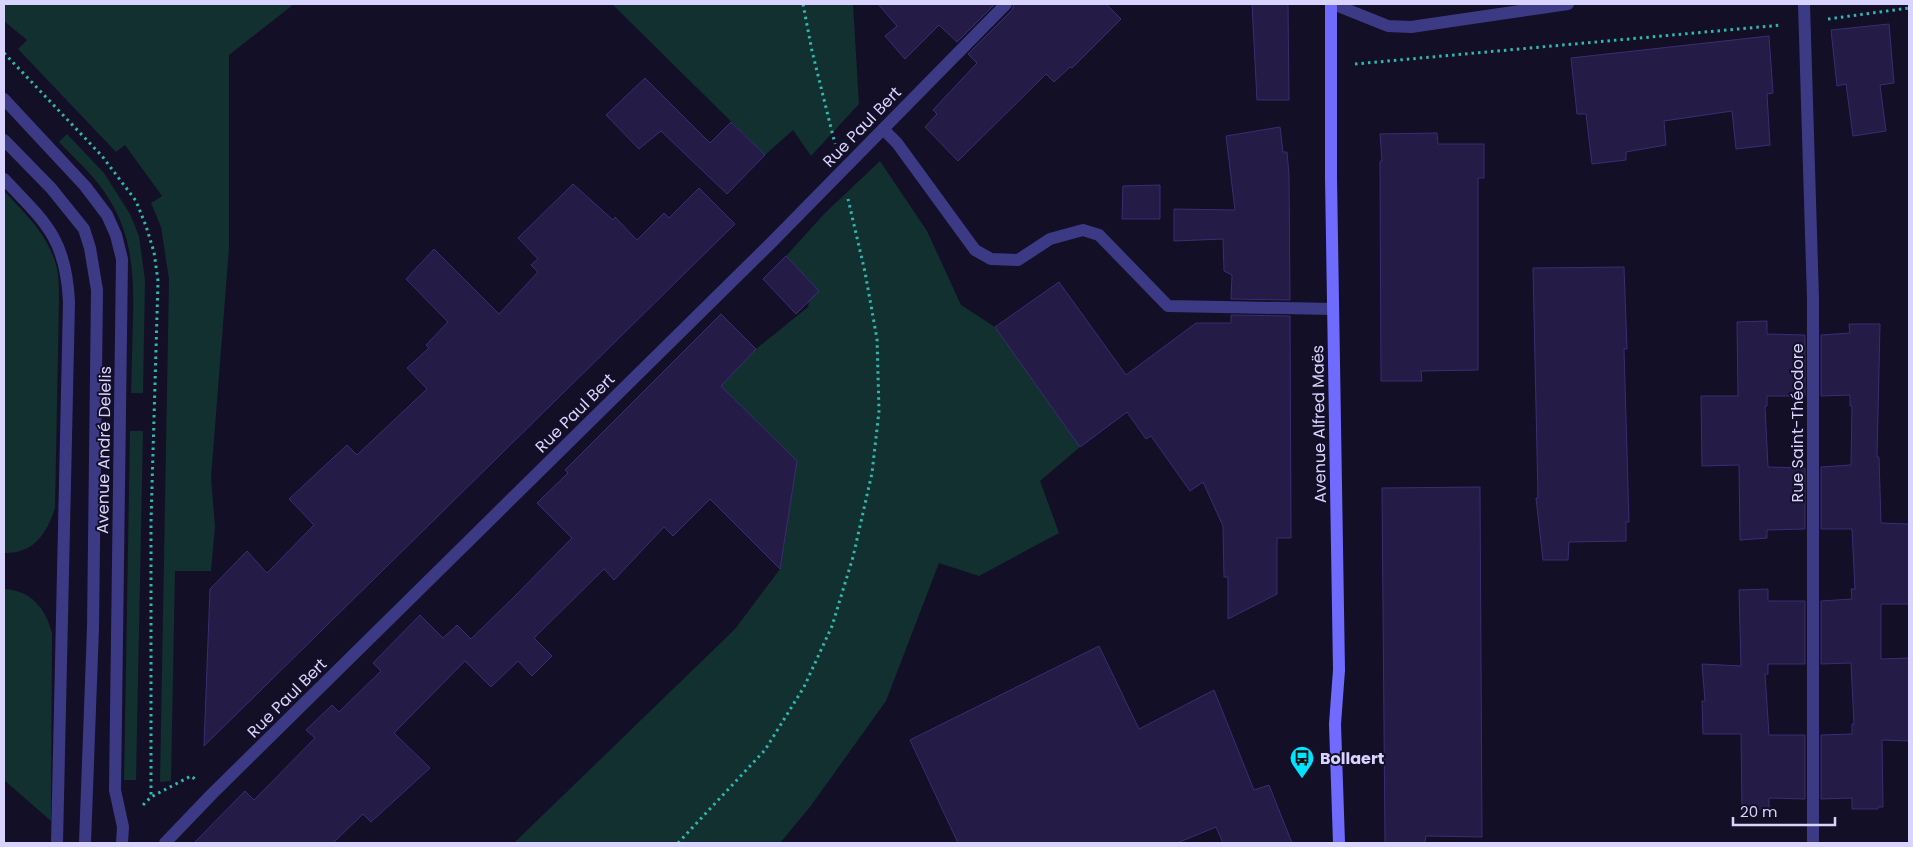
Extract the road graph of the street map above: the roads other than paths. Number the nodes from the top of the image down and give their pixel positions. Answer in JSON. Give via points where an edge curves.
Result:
{"nodes":[{"id":1,"x":1006,"y":4,"type":"edge"},
{"id":2,"x":1332,"y":4,"type":"edge"},
{"id":3,"x":1568,"y":4,"type":"edge"},
{"id":4,"x":1804,"y":4,"type":"edge"},
{"id":5,"x":4,"y":99,"type":"edge"},
{"id":6,"x":883,"y":129,"type":"junction"},
{"id":7,"x":4,"y":140,"type":"edge"},
{"id":8,"x":4,"y":179,"type":"edge"},
{"id":9,"x":1333,"y":309,"type":"junction"},
{"id":10,"x":57,"y":843,"type":"edge"},
{"id":11,"x":85,"y":843,"type":"edge"},
{"id":12,"x":122,"y":843,"type":"edge"},
{"id":13,"x":165,"y":843,"type":"edge"},
{"id":14,"x":1339,"y":843,"type":"edge"},
{"id":15,"x":1813,"y":843,"type":"edge"}],
"edges":[{"from":1,"to":6,"type":"street","name":"Rue Paul Bert"},
{"from":2,"to":3,"type":"street","via":[[1388,26],[1410,27]]},
{"from":2,"to":9,"type":"main road","name":"Avenue Alfred Maës"},
{"from":4,"to":15,"type":"street","name":"Rue Saint-Théodore","via":[[1813,299]]},
{"from":5,"to":12,"type":"street","name":"Avenue André Delelis","via":[[85,186],[107,215],[122,259],[115,790],[123,827]]},
{"from":6,"to":9,"type":"street","via":[[897,143],[975,250],[991,259],[1018,260],[1050,239],[1083,230],[1099,235],[1168,306]]},
{"from":6,"to":13,"type":"street","name":"Rue Paul Bert"},
{"from":7,"to":11,"type":"street","via":[[51,188],[84,229],[97,290],[93,628]]},
{"from":8,"to":10,"type":"street","via":[[48,228],[58,244],[68,281]]},
{"from":9,"to":14,"type":"main road","name":"Avenue Alfred Maës","via":[[1339,670],[1335,724]]}]}
